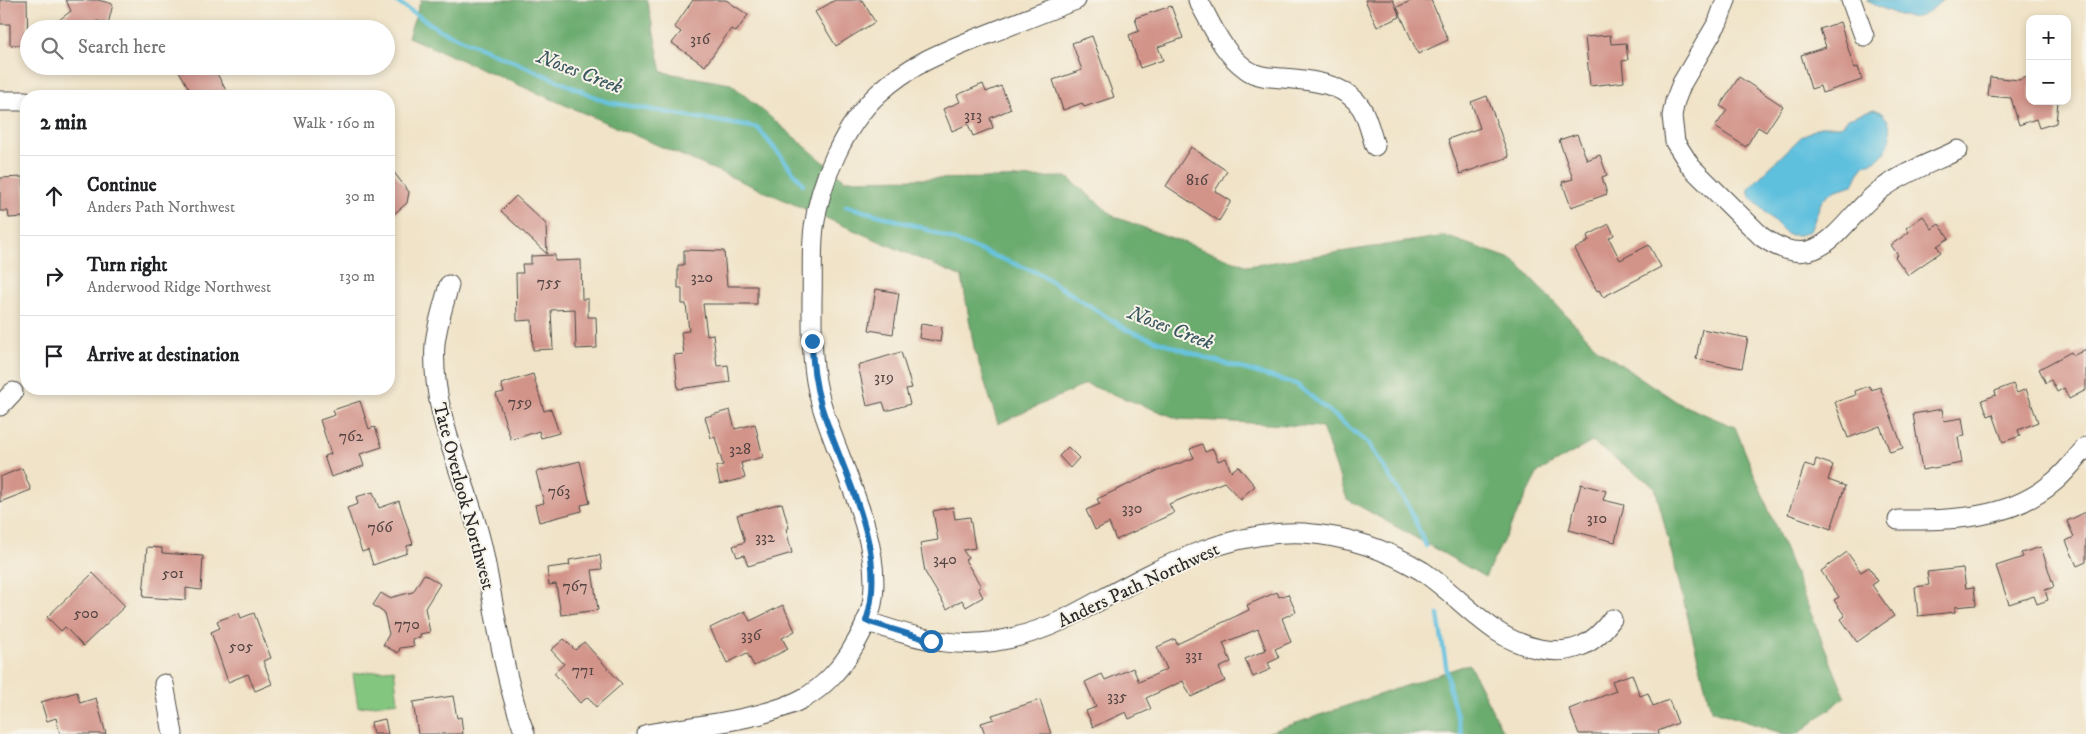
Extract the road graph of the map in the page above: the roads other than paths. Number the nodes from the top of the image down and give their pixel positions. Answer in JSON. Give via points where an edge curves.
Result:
{"nodes":[{"id":1,"x":1076,"y":0,"type":"edge"},
{"id":2,"x":1198,"y":0,"type":"edge"},
{"id":3,"x":1726,"y":0,"type":"edge"},
{"id":4,"x":1851,"y":0,"type":"edge"},
{"id":5,"x":1864,"y":36,"type":"dead end"},
{"id":6,"x":0,"y":101,"type":"edge"},
{"id":7,"x":20,"y":101,"type":"edge"},
{"id":8,"x":1374,"y":146,"type":"dead end"},
{"id":9,"x":1958,"y":150,"type":"dead end"},
{"id":10,"x":448,"y":284,"type":"dead end"},
{"id":11,"x":2086,"y":446,"type":"edge"},
{"id":12,"x":1898,"y":520,"type":"dead end"},
{"id":13,"x":1612,"y":619,"type":"dead end"},
{"id":14,"x":866,"y":621,"type":"junction"},
{"id":15,"x":164,"y":684,"type":"dead end"},
{"id":16,"x":173,"y":734,"type":"edge"},
{"id":17,"x":525,"y":734,"type":"edge"},
{"id":18,"x":647,"y":734,"type":"edge"}],
"edges":[{"from":1,"to":14,"type":"street","via":[[938,54],[907,70],[862,111],[827,176],[814,237],[812,356],[821,403],[864,523],[871,554],[873,598]]},
{"from":2,"to":8,"type":"street","via":[[1228,52],[1247,70],[1266,77],[1315,81],[1346,93],[1361,107]]},
{"from":3,"to":9,"type":"street","via":[[1718,22],[1675,100],[1672,116],[1675,142],[1691,168],[1774,246],[1794,252],[1815,249],[1837,234],[1881,189]]},
{"from":4,"to":5,"type":"street"},
{"from":6,"to":7,"type":"street"},
{"from":10,"to":17,"type":"street","name":"Tate Overlook Northwest","via":[[436,342],[441,410],[474,517],[507,679]]},
{"from":11,"to":12,"type":"street","via":[[2056,481],[2005,509],[1974,518]]},
{"from":13,"to":14,"type":"street","name":"Anders Path Northwest","via":[[1596,637],[1582,646],[1554,650],[1525,645],[1498,632],[1423,572],[1397,558],[1357,542],[1294,533],[1244,538],[1199,551],[1063,620],[1012,639],[975,644],[938,642]]},
{"from":14,"to":18,"type":"street","via":[[843,662],[807,697],[765,713]]},
{"from":15,"to":16,"type":"street"}]}
